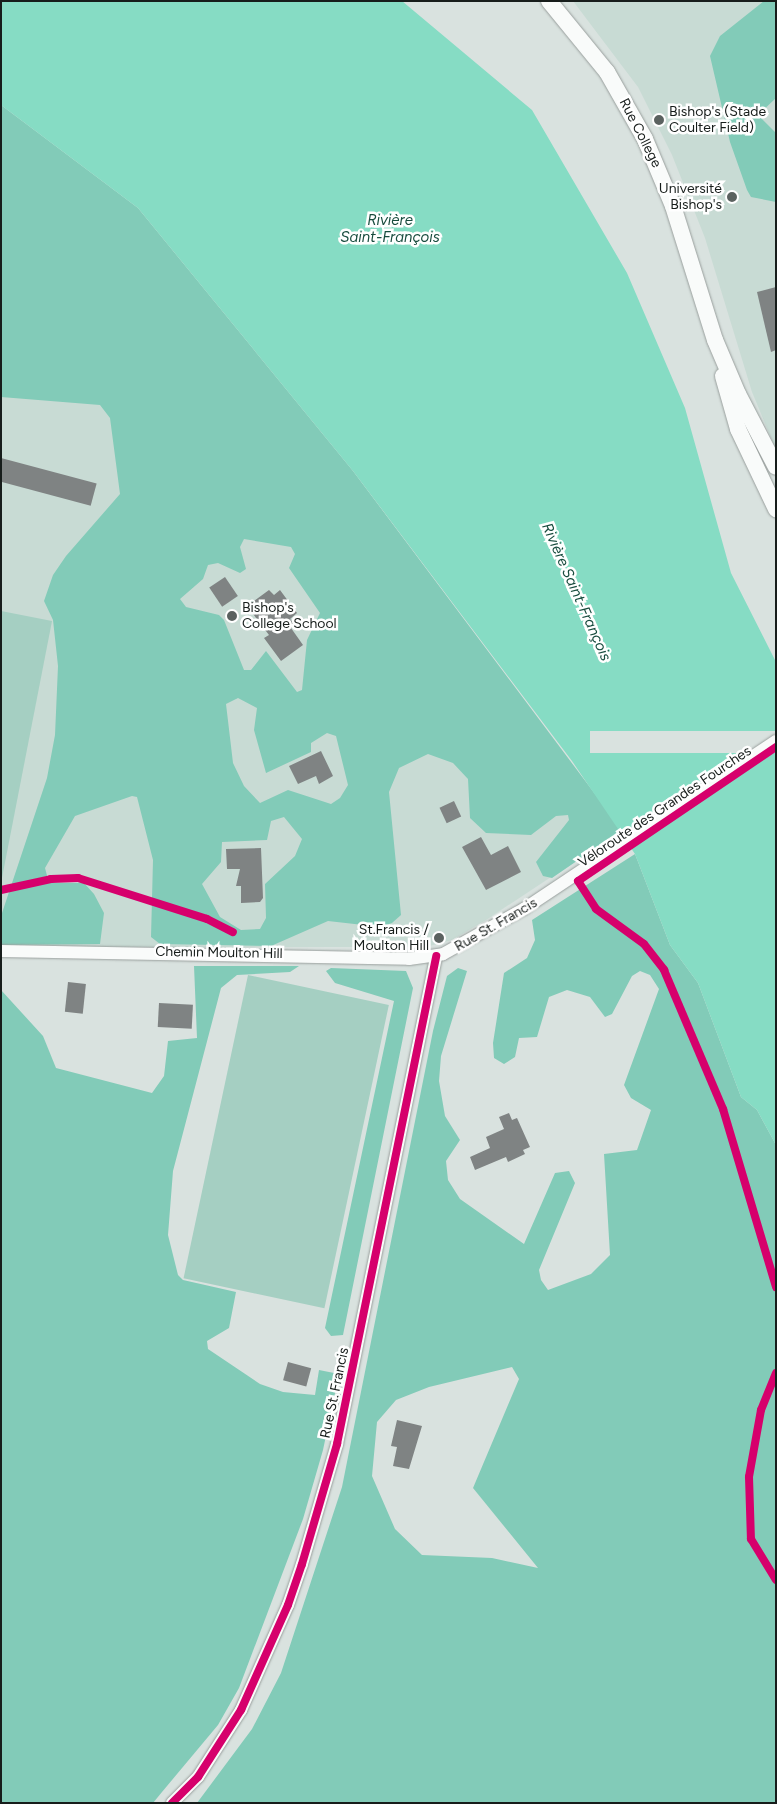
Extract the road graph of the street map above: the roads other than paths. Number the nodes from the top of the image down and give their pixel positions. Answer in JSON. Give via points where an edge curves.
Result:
{"nodes":[{"id":1,"x":549,"y":1,"type":"edge"},
{"id":2,"x":715,"y":340,"type":"junction"},
{"id":3,"x":776,"y":467,"type":"edge"},
{"id":4,"x":776,"y":509,"type":"edge"},
{"id":5,"x":776,"y":741,"type":"edge"},
{"id":6,"x":1,"y":951,"type":"edge"},
{"id":7,"x":436,"y":956,"type":"junction"},
{"id":8,"x":172,"y":1803,"type":"edge"}],
"edges":[{"from":1,"to":2,"type":"main road","name":"Rue College","via":[[607,72],[645,138],[673,206]]},
{"from":2,"to":3,"type":"main road","name":"Rue College"},
{"from":2,"to":4,"type":"main road","name":"Rue College","via":[[730,406]]},
{"from":5,"to":7,"type":"street","name":"Rue St. Francis","via":[[502,923]]},
{"from":6,"to":7,"type":"street","name":"Chemin Moulton Hill","via":[[409,959]]},
{"from":7,"to":8,"type":"street","name":"Rue St. Francis","via":[[338,1444],[302,1564],[288,1605],[241,1710],[198,1777]]}]}
